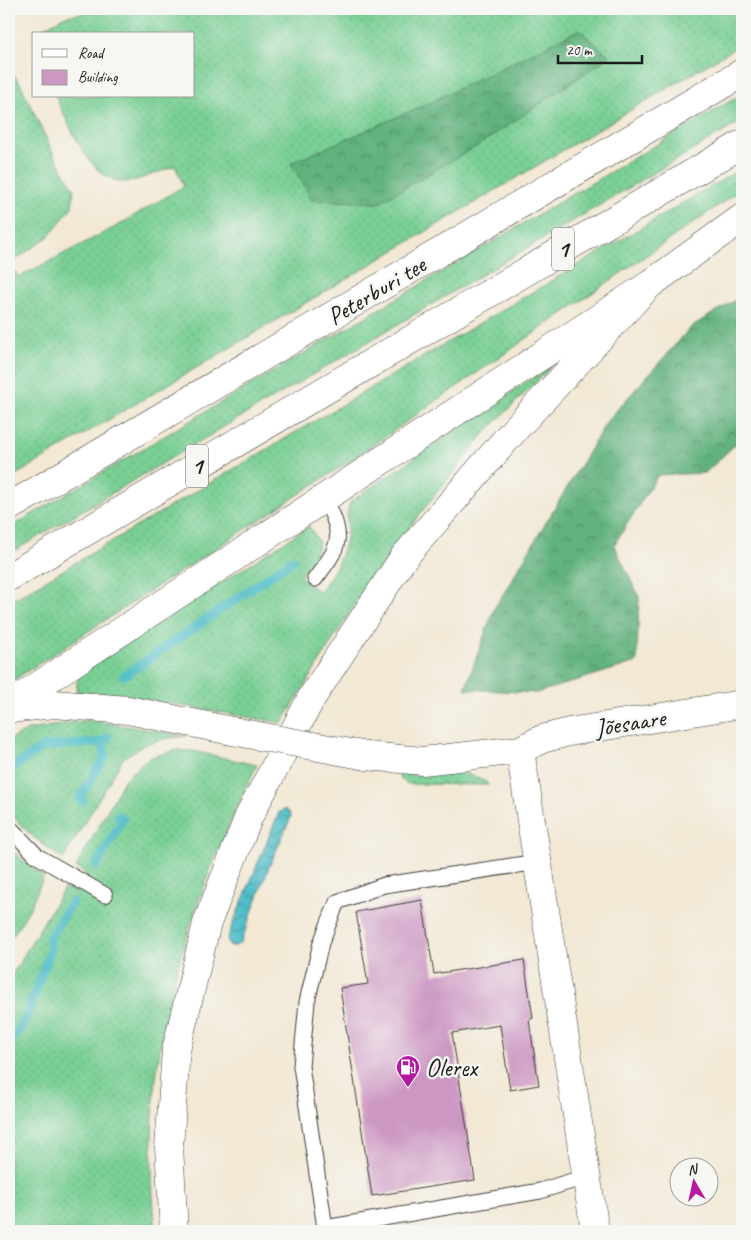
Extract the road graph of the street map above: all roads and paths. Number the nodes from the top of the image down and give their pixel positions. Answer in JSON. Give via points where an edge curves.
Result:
{"nodes":[{"id":1,"x":742,"y":73,"type":"edge"},
{"id":2,"x":742,"y":144,"type":"edge"},
{"id":3,"x":742,"y":218,"type":"edge"},
{"id":4,"x":649,"y":286,"type":"junction"},
{"id":5,"x":324,"y":498,"type":"junction"},
{"id":6,"x":9,"y":507,"type":"edge"},
{"id":7,"x":9,"y":577,"type":"edge"},
{"id":8,"x":315,"y":579,"type":"dead end"},
{"id":9,"x":742,"y":704,"type":"edge"},
{"id":10,"x":9,"y":707,"type":"edge"},
{"id":11,"x":520,"y":750,"type":"junction"},
{"id":12,"x":9,"y":827,"type":"edge"},
{"id":13,"x":538,"y":862,"type":"junction"},
{"id":14,"x":105,"y":895,"type":"dead end"},
{"id":15,"x":588,"y":1176,"type":"junction"},
{"id":16,"x":174,"y":1231,"type":"edge"},
{"id":17,"x":595,"y":1231,"type":"edge"}],
"edges":[{"from":1,"to":6,"type":"main road","name":"Peterburi tee","number":"1"},
{"from":2,"to":7,"type":"main road","number":"1"},
{"from":3,"to":4,"type":"main road"},
{"from":4,"to":5,"type":"main road"},
{"from":4,"to":16,"type":"main road","via":[[516,427],[404,557],[312,697],[249,816],[207,924],[176,1050],[169,1147]]},
{"from":5,"to":8,"type":"lane","via":[[336,520],[338,535],[335,553]]},
{"from":5,"to":10,"type":"main road"},
{"from":9,"to":11,"type":"main road","name":"Jõesaare","via":[[569,732],[542,739]]},
{"from":10,"to":11,"type":"main road","name":"Jõesaare","bridge":true,"via":[[54,704],[128,710],[367,756],[424,761]]},
{"from":11,"to":13,"type":"main road"},
{"from":12,"to":14,"type":"lane","via":[[37,856]]},
{"from":13,"to":15,"type":"main road"},
{"from":13,"to":15,"type":"lane","via":[[384,886],[337,902],[321,943],[306,1002],[301,1066],[325,1228],[540,1191]]},
{"from":15,"to":17,"type":"main road"}]}
